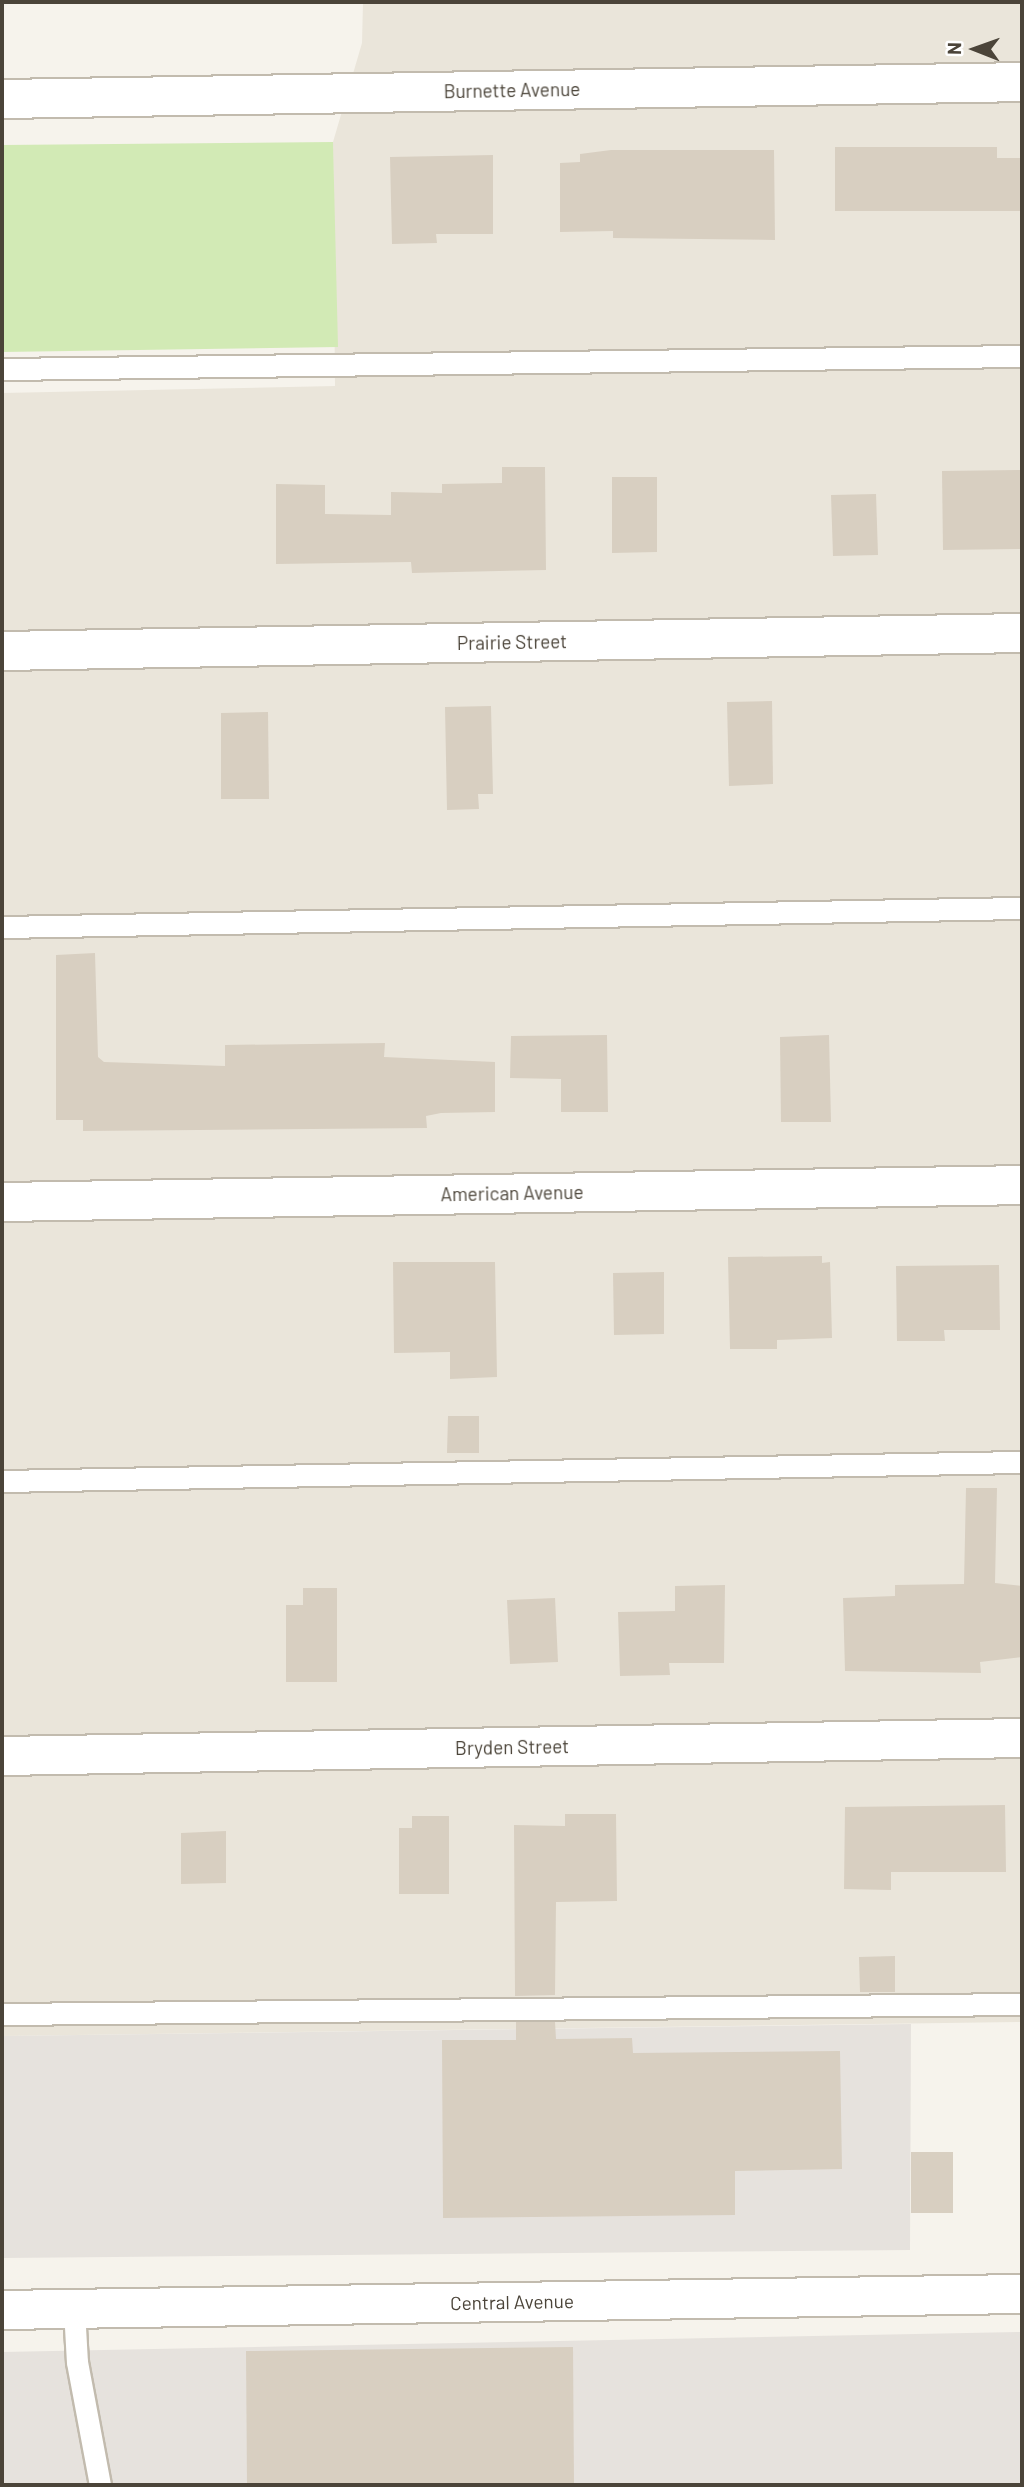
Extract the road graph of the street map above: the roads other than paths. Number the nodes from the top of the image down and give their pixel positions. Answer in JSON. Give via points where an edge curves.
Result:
{"nodes":[{"id":1,"x":1022,"y":82,"type":"edge"},
{"id":2,"x":2,"y":99,"type":"edge"},
{"id":3,"x":1022,"y":356,"type":"edge"},
{"id":4,"x":2,"y":369,"type":"edge"},
{"id":5,"x":1022,"y":633,"type":"edge"},
{"id":6,"x":2,"y":651,"type":"edge"},
{"id":7,"x":1022,"y":908,"type":"edge"},
{"id":8,"x":2,"y":927,"type":"edge"},
{"id":9,"x":1022,"y":1185,"type":"edge"},
{"id":10,"x":2,"y":1202,"type":"edge"},
{"id":11,"x":1022,"y":1462,"type":"edge"},
{"id":12,"x":2,"y":1481,"type":"edge"},
{"id":13,"x":1022,"y":1738,"type":"edge"},
{"id":14,"x":2,"y":1756,"type":"edge"},
{"id":15,"x":1022,"y":2004,"type":"edge"},
{"id":16,"x":2,"y":2014,"type":"edge"},
{"id":17,"x":1022,"y":2294,"type":"edge"},
{"id":18,"x":74,"y":2309,"type":"junction"},
{"id":19,"x":2,"y":2310,"type":"edge"},
{"id":20,"x":100,"y":2485,"type":"edge"}],
"edges":[{"from":1,"to":2,"type":"street","name":"Burnette Avenue"},
{"from":3,"to":4,"type":"lane"},
{"from":5,"to":6,"type":"street","name":"Prairie Street"},
{"from":7,"to":8,"type":"lane"},
{"from":9,"to":10,"type":"street","name":"American Avenue"},
{"from":11,"to":12,"type":"lane"},
{"from":13,"to":14,"type":"street","name":"Bryden Street"},
{"from":15,"to":16,"type":"lane"},
{"from":17,"to":18,"type":"street","name":"Central Avenue"},
{"from":18,"to":19,"type":"street","name":"Central Avenue"},
{"from":18,"to":20,"type":"lane","via":[[77,2362]]}]}
